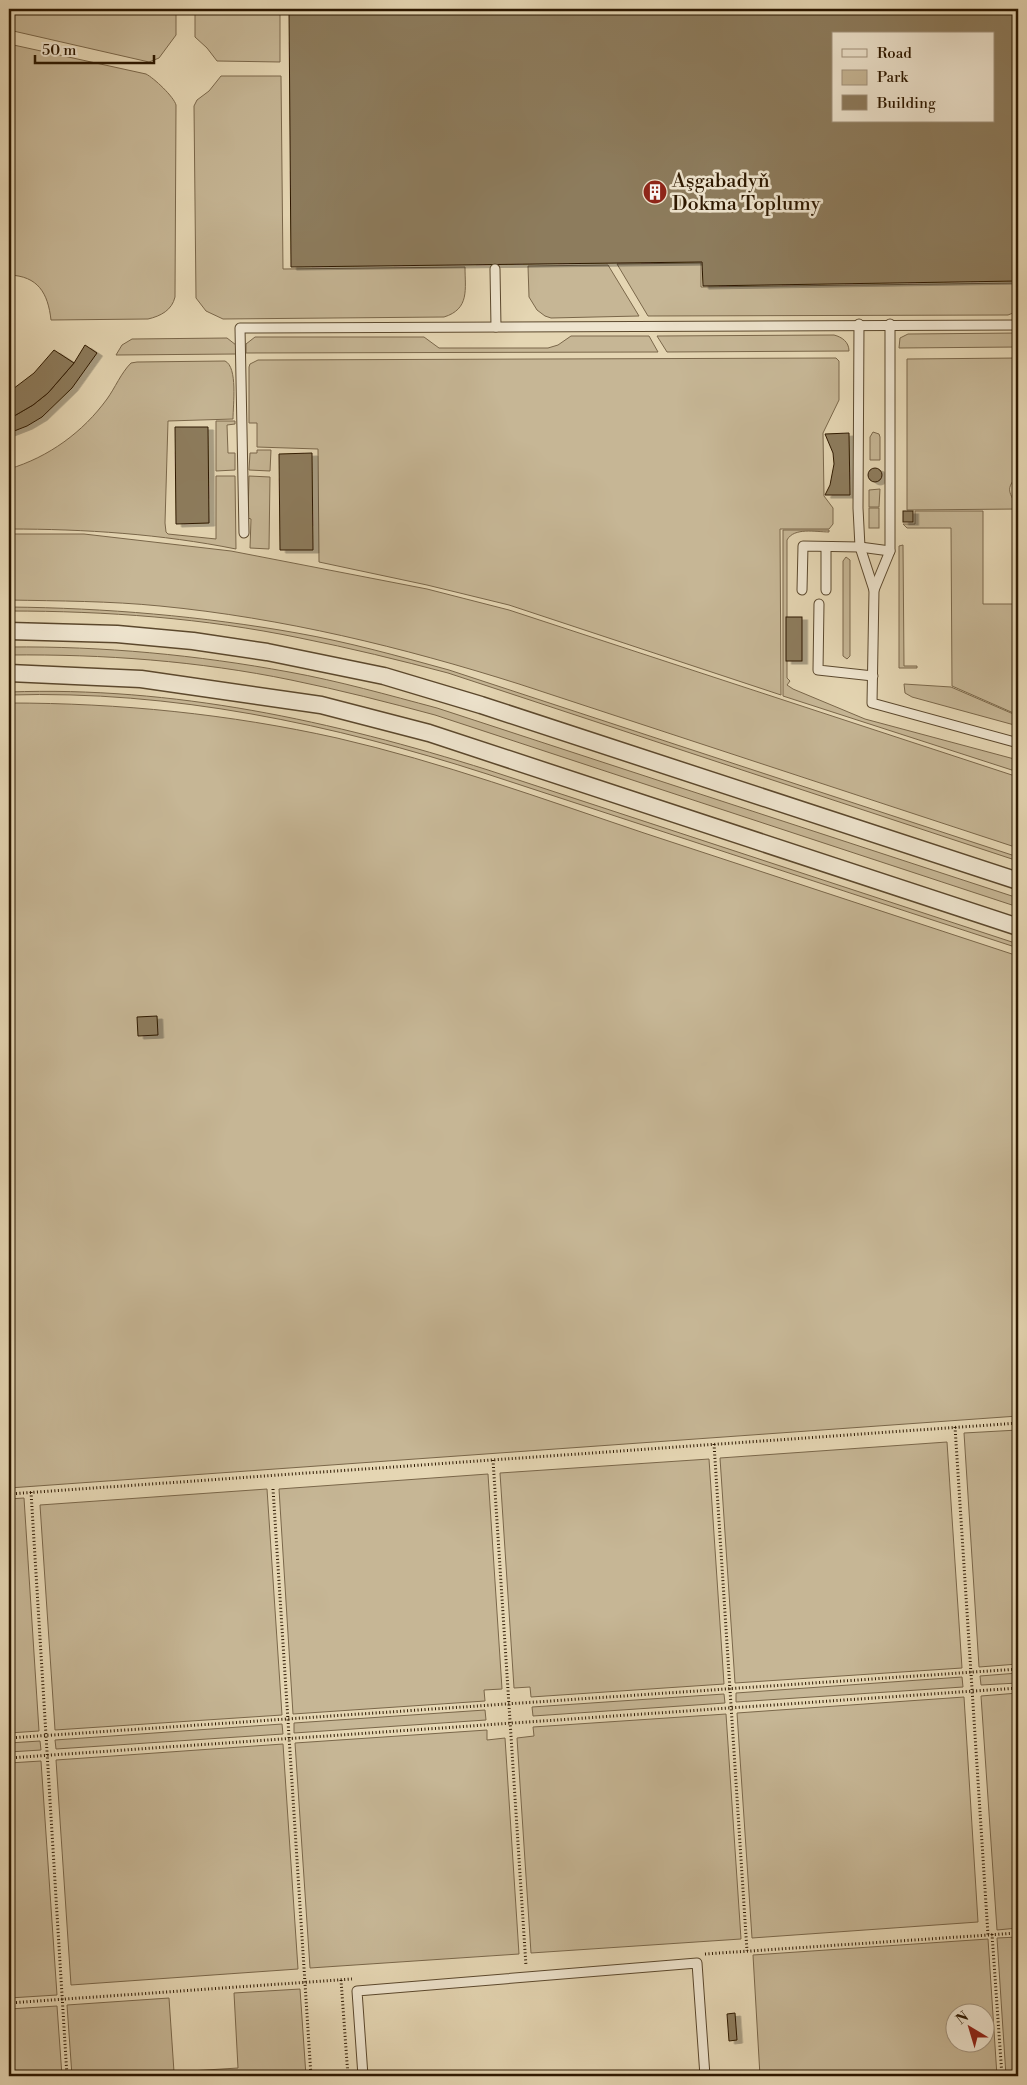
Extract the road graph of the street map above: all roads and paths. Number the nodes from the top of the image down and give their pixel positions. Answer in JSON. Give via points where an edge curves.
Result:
{"nodes":[{"id":1,"x":495,"y":268,"type":"dead end"},
{"id":2,"x":859,"y":324,"type":"junction"},
{"id":3,"x":890,"y":324,"type":"junction"},
{"id":4,"x":1018,"y":325,"type":"edge"},
{"id":5,"x":496,"y":327,"type":"junction"},
{"id":6,"x":244,"y":533,"type":"dead end"},
{"id":7,"x":826,"y":547,"type":"junction"},
{"id":8,"x":860,"y":547,"type":"junction"},
{"id":9,"x":890,"y":551,"type":"junction"},
{"id":10,"x":802,"y":590,"type":"dead end"},
{"id":11,"x":826,"y":590,"type":"dead end"},
{"id":12,"x":874,"y":590,"type":"junction"},
{"id":13,"x":819,"y":604,"type":"dead end"},
{"id":14,"x":9,"y":631,"type":"edge"},
{"id":15,"x":9,"y":672,"type":"edge"},
{"id":16,"x":872,"y":676,"type":"junction"},
{"id":17,"x":1018,"y":743,"type":"edge"},
{"id":18,"x":1018,"y":881,"type":"edge"},
{"id":19,"x":1018,"y":927,"type":"edge"},
{"id":20,"x":1018,"y":1423,"type":"edge"},
{"id":21,"x":955,"y":1427,"type":"junction"},
{"id":22,"x":714,"y":1444,"type":"junction"},
{"id":23,"x":493,"y":1460,"type":"junction"},
{"id":24,"x":273,"y":1489,"type":"dead end"},
{"id":25,"x":31,"y":1492,"type":"junction"},
{"id":26,"x":9,"y":1494,"type":"edge"},
{"id":27,"x":1018,"y":1669,"type":"edge"},
{"id":28,"x":971,"y":1672,"type":"junction"},
{"id":29,"x":1018,"y":1688,"type":"edge"},
{"id":30,"x":730,"y":1689,"type":"junction"},
{"id":31,"x":972,"y":1691,"type":"junction"},
{"id":32,"x":509,"y":1704,"type":"junction"},
{"id":33,"x":731,"y":1708,"type":"junction"},
{"id":34,"x":288,"y":1719,"type":"junction"},
{"id":35,"x":510,"y":1723,"type":"junction"},
{"id":36,"x":46,"y":1736,"type":"junction"},
{"id":37,"x":9,"y":1738,"type":"edge"},
{"id":38,"x":289,"y":1738,"type":"junction"},
{"id":39,"x":48,"y":1755,"type":"junction"},
{"id":40,"x":9,"y":1758,"type":"edge"},
{"id":41,"x":1018,"y":1933,"type":"edge"},
{"id":42,"x":988,"y":1935,"type":"dead end"},
{"id":43,"x":747,"y":1952,"type":"dead end"},
{"id":44,"x":526,"y":1967,"type":"dead end"},
{"id":45,"x":341,"y":1980,"type":"dead end"},
{"id":46,"x":67,"y":2076,"type":"edge"},
{"id":47,"x":311,"y":2076,"type":"edge"},
{"id":48,"x":348,"y":2076,"type":"edge"},
{"id":49,"x":364,"y":2076,"type":"edge"},
{"id":50,"x":705,"y":2076,"type":"edge"},
{"id":51,"x":1002,"y":2076,"type":"edge"}],
"edges":[{"from":1,"to":5,"type":"lane"},
{"from":2,"to":3,"type":"lane"},
{"from":2,"to":5,"type":"lane"},
{"from":2,"to":8,"type":"lane"},
{"from":3,"to":4,"type":"lane"},
{"from":3,"to":9,"type":"lane"},
{"from":5,"to":6,"type":"lane","via":[[240,328]]},
{"from":7,"to":8,"type":"lane"},
{"from":7,"to":10,"type":"lane","via":[[802,547]]},
{"from":7,"to":11,"type":"lane"},
{"from":8,"to":9,"type":"lane"},
{"from":8,"to":12,"type":"lane"},
{"from":9,"to":12,"type":"lane"},
{"from":12,"to":16,"type":"lane"},
{"from":13,"to":16,"type":"lane","via":[[818,670]]},
{"from":14,"to":18,"type":"street","via":[[117,634],[193,641],[267,652],[384,676]]},
{"from":15,"to":19,"type":"street","via":[[141,679],[330,708],[429,733]]},
{"from":16,"to":17,"type":"lane","via":[[872,703]]},
{"from":20,"to":21,"type":"path"},
{"from":21,"to":22,"type":"path"},
{"from":21,"to":28,"type":"path"},
{"from":22,"to":23,"type":"path"},
{"from":22,"to":30,"type":"path"},
{"from":23,"to":25,"type":"path"},
{"from":23,"to":32,"type":"path"},
{"from":24,"to":34,"type":"path"},
{"from":25,"to":26,"type":"path"},
{"from":25,"to":36,"type":"path"},
{"from":27,"to":28,"type":"path"},
{"from":28,"to":30,"type":"path"},
{"from":28,"to":31,"type":"path"},
{"from":29,"to":31,"type":"path"},
{"from":30,"to":32,"type":"path"},
{"from":30,"to":33,"type":"path"},
{"from":31,"to":33,"type":"path"},
{"from":31,"to":42,"type":"path"},
{"from":32,"to":34,"type":"path"},
{"from":32,"to":35,"type":"path"},
{"from":33,"to":35,"type":"path"},
{"from":33,"to":43,"type":"path"},
{"from":34,"to":36,"type":"path"},
{"from":34,"to":38,"type":"path"},
{"from":35,"to":38,"type":"path"},
{"from":35,"to":44,"type":"path"},
{"from":36,"to":37,"type":"path"},
{"from":36,"to":39,"type":"path"},
{"from":38,"to":39,"type":"path"},
{"from":38,"to":47,"type":"path"},
{"from":39,"to":40,"type":"path"},
{"from":39,"to":46,"type":"path"},
{"from":41,"to":51,"type":"path","via":[[992,1934]]},
{"from":45,"to":48,"type":"path"},
{"from":49,"to":50,"type":"lane","via":[[357,1991],[697,1963]]}]}
